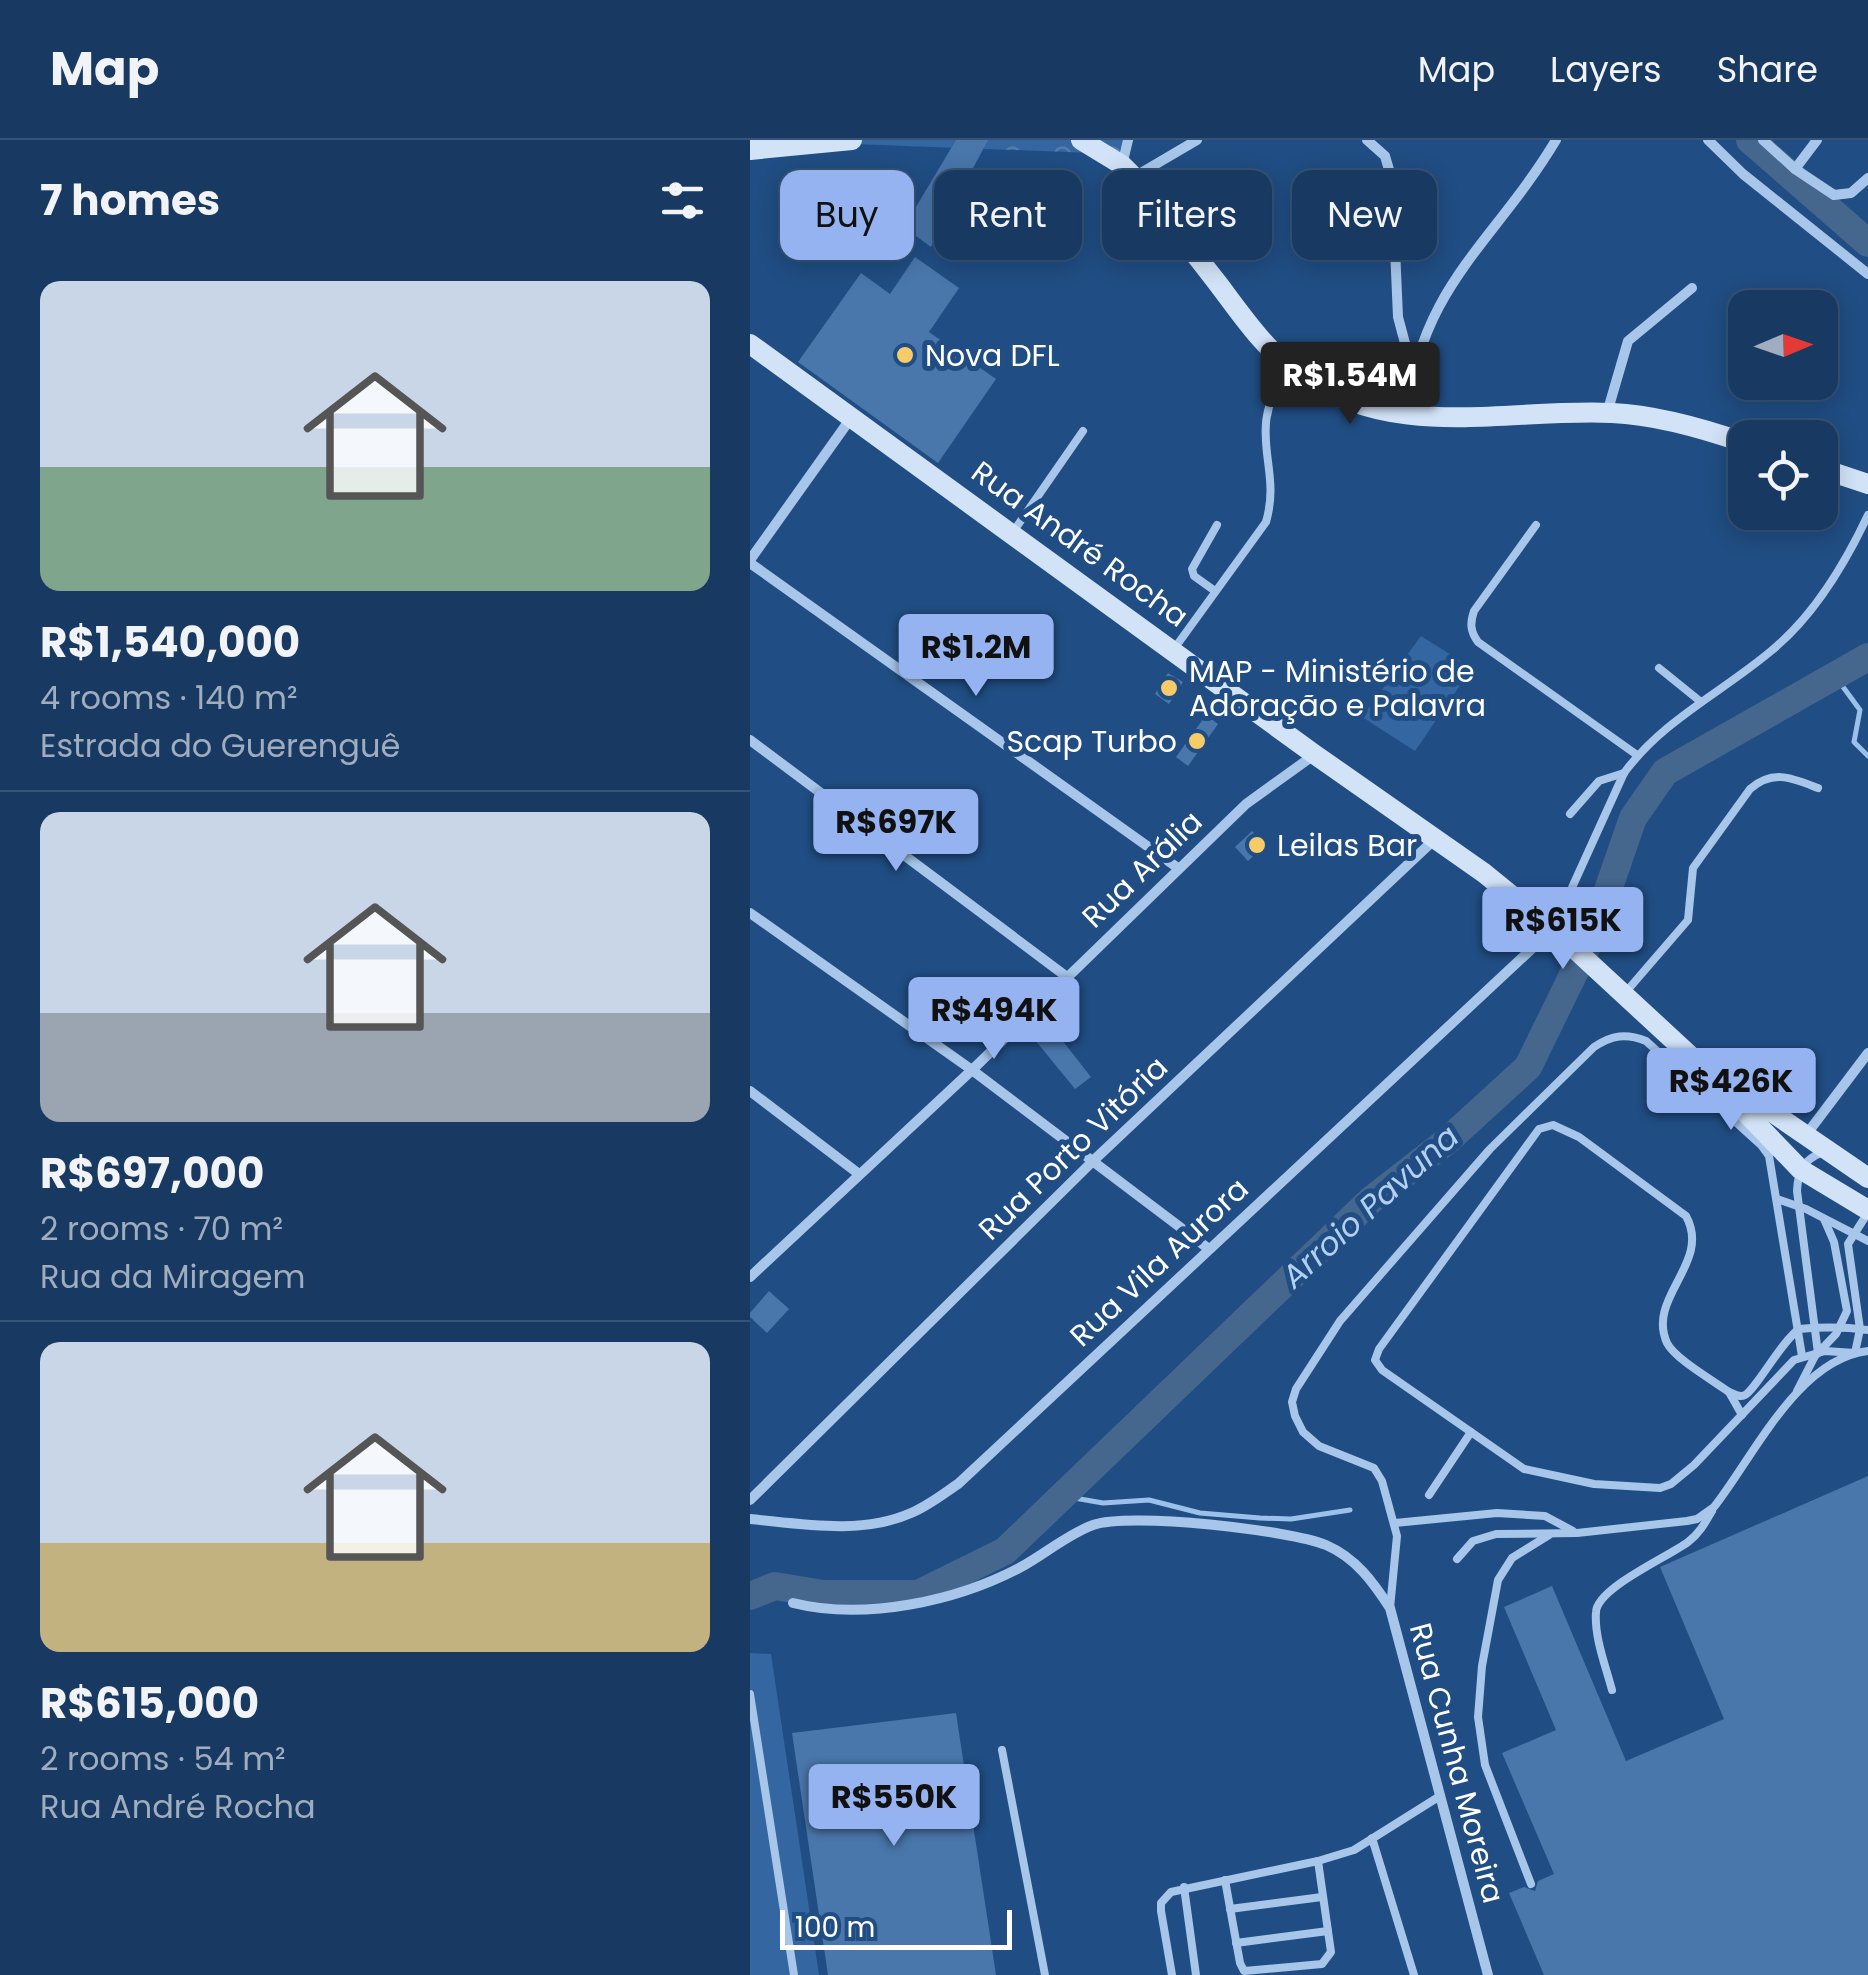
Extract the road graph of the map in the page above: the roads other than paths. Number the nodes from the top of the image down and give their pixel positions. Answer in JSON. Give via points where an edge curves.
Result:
{"nodes":[{"id":1,"x":852,"y":140,"type":"edge"},
{"id":2,"x":1082,"y":140,"type":"edge"},
{"id":3,"x":1128,"y":140,"type":"edge"},
{"id":4,"x":1198,"y":140,"type":"edge"},
{"id":5,"x":1367,"y":140,"type":"edge"},
{"id":6,"x":1556,"y":140,"type":"edge"},
{"id":7,"x":1708,"y":140,"type":"edge"},
{"id":8,"x":1763,"y":140,"type":"edge"},
{"id":9,"x":1817,"y":140,"type":"edge"},
{"id":10,"x":750,"y":150,"type":"edge"},
{"id":11,"x":1796,"y":169,"type":"junction"},
{"id":12,"x":1127,"y":170,"type":"edge"},
{"id":13,"x":1128,"y":170,"type":"edge"},
{"id":14,"x":1130,"y":170,"type":"edge"},
{"id":15,"x":1868,"y":178,"type":"edge"},
{"id":16,"x":1198,"y":260,"type":"edge"},
{"id":17,"x":1868,"y":274,"type":"edge"},
{"id":18,"x":1692,"y":288,"type":"dead end"},
{"id":19,"x":750,"y":344,"type":"edge"},
{"id":20,"x":1417,"y":356,"type":"junction"},
{"id":21,"x":1289,"y":366,"type":"junction"},
{"id":22,"x":1606,"y":413,"type":"junction"},
{"id":23,"x":852,"y":416,"type":"junction"},
{"id":24,"x":1407,"y":416,"type":"junction"},
{"id":25,"x":1083,"y":431,"type":"dead end"},
{"id":26,"x":1728,"y":438,"type":"edge"},
{"id":27,"x":1838,"y":474,"type":"edge"},
{"id":28,"x":1868,"y":484,"type":"edge"},
{"id":29,"x":1868,"y":515,"type":"edge"},
{"id":30,"x":1217,"y":525,"type":"dead end"},
{"id":31,"x":1536,"y":525,"type":"dead end"},
{"id":32,"x":1012,"y":532,"type":"junction"},
{"id":33,"x":750,"y":562,"type":"edge"},
{"id":34,"x":1215,"y":591,"type":"junction"},
{"id":35,"x":1174,"y":650,"type":"junction"},
{"id":36,"x":1659,"y":668,"type":"dead end"},
{"id":37,"x":1701,"y":702,"type":"junction"},
{"id":38,"x":750,"y":740,"type":"edge"},
{"id":39,"x":1314,"y":754,"type":"junction"},
{"id":40,"x":1637,"y":755,"type":"junction"},
{"id":41,"x":1624,"y":773,"type":"junction"},
{"id":42,"x":1818,"y":788,"type":"dead end"},
{"id":43,"x":1570,"y":814,"type":"dead end"},
{"id":44,"x":1436,"y":838,"type":"junction"},
{"id":45,"x":1178,"y":868,"type":"junction"},
{"id":46,"x":750,"y":913,"type":"edge"},
{"id":47,"x":1556,"y":931,"type":"junction"},
{"id":48,"x":1067,"y":977,"type":"junction"},
{"id":49,"x":1623,"y":994,"type":"junction"},
{"id":50,"x":1868,"y":1053,"type":"edge"},
{"id":51,"x":1697,"y":1062,"type":"junction"},
{"id":52,"x":972,"y":1070,"type":"junction"},
{"id":53,"x":750,"y":1091,"type":"edge"},
{"id":54,"x":1806,"y":1134,"type":"junction"},
{"id":55,"x":1828,"y":1150,"type":"junction"},
{"id":56,"x":1094,"y":1160,"type":"junction"},
{"id":57,"x":1800,"y":1168,"type":"junction"},
{"id":58,"x":860,"y":1174,"type":"junction"},
{"id":59,"x":1868,"y":1178,"type":"edge"},
{"id":60,"x":1776,"y":1186,"type":"junction"},
{"id":61,"x":1797,"y":1191,"type":"junction"},
{"id":62,"x":1777,"y":1199,"type":"junction"},
{"id":63,"x":1798,"y":1207,"type":"junction"},
{"id":64,"x":1868,"y":1211,"type":"edge"},
{"id":65,"x":1824,"y":1219,"type":"junction"},
{"id":66,"x":1852,"y":1232,"type":"junction"},
{"id":67,"x":1866,"y":1243,"type":"edge"},
{"id":68,"x":1210,"y":1249,"type":"junction"},
{"id":69,"x":750,"y":1277,"type":"edge"},
{"id":70,"x":1840,"y":1327,"type":"junction"},
{"id":71,"x":1816,"y":1328,"type":"junction"},
{"id":72,"x":1799,"y":1329,"type":"junction"},
{"id":73,"x":1864,"y":1330,"type":"edge"},
{"id":74,"x":1868,"y":1351,"type":"edge"},
{"id":75,"x":1854,"y":1352,"type":"junction"},
{"id":76,"x":1818,"y":1353,"type":"junction"},
{"id":77,"x":1802,"y":1356,"type":"junction"},
{"id":78,"x":1729,"y":1392,"type":"junction"},
{"id":79,"x":1796,"y":1394,"type":"junction"},
{"id":80,"x":1742,"y":1414,"type":"junction"},
{"id":81,"x":1471,"y":1432,"type":"junction"},
{"id":82,"x":1429,"y":1495,"type":"dead end"},
{"id":83,"x":750,"y":1500,"type":"edge"},
{"id":84,"x":1714,"y":1507,"type":"junction"},
{"id":85,"x":750,"y":1519,"type":"edge"},
{"id":86,"x":1395,"y":1523,"type":"junction"},
{"id":87,"x":1553,"y":1532,"type":"junction"},
{"id":88,"x":1577,"y":1533,"type":"junction"},
{"id":89,"x":1457,"y":1559,"type":"dead end"},
{"id":90,"x":794,"y":1603,"type":"dead end"},
{"id":91,"x":1390,"y":1608,"type":"junction"},
{"id":92,"x":1612,"y":1690,"type":"dead end"},
{"id":93,"x":750,"y":1694,"type":"edge"},
{"id":94,"x":1002,"y":1750,"type":"dead end"},
{"id":95,"x":1440,"y":1796,"type":"junction"},
{"id":96,"x":1372,"y":1838,"type":"junction"},
{"id":97,"x":1318,"y":1861,"type":"junction"},
{"id":98,"x":1225,"y":1880,"type":"junction"},
{"id":99,"x":1531,"y":1884,"type":"dead end"},
{"id":100,"x":1184,"y":1887,"type":"junction"},
{"id":101,"x":1322,"y":1897,"type":"junction"},
{"id":102,"x":1230,"y":1909,"type":"junction"},
{"id":103,"x":1328,"y":1931,"type":"junction"},
{"id":104,"x":1236,"y":1944,"type":"junction"},
{"id":105,"x":794,"y":1975,"type":"edge"},
{"id":106,"x":1045,"y":1975,"type":"edge"},
{"id":107,"x":1172,"y":1975,"type":"edge"},
{"id":108,"x":1196,"y":1975,"type":"edge"},
{"id":109,"x":1414,"y":1975,"type":"edge"},
{"id":110,"x":1488,"y":1975,"type":"edge"}],
"edges":[{"from":1,"to":10,"type":"main road"},
{"from":2,"to":12,"type":"main road"},
{"from":3,"to":13,"type":"street"},
{"from":4,"to":14,"type":"street"},
{"from":5,"to":20,"type":"street","via":[[1384,156],[1392,180],[1398,318],[1406,347]]},
{"from":6,"to":20,"type":"street","via":[[1453,278]]},
{"from":7,"to":17,"type":"street"},
{"from":8,"to":11,"type":"street"},
{"from":9,"to":11,"type":"street"},
{"from":11,"to":15,"type":"street","via":[[1834,195],[1851,193]]},
{"from":16,"to":21,"type":"main road"},
{"from":18,"to":22,"type":"street","via":[[1628,340]]},
{"from":19,"to":23,"type":"main road","name":"Rua André Rocha"},
{"from":20,"to":24,"type":"street"},
{"from":21,"to":24,"type":"main road","via":[[1350,401]]},
{"from":21,"to":34,"type":"lane","via":[[1268,400],[1263,428],[1266,522]]},
{"from":22,"to":24,"type":"main road"},
{"from":22,"to":26,"type":"main road","via":[[1655,418]]},
{"from":23,"to":32,"type":"main road","name":"Rua André Rocha"},
{"from":23,"to":33,"type":"street"},
{"from":25,"to":32,"type":"lane"},
{"from":27,"to":28,"type":"main road"},
{"from":29,"to":37,"type":"lane","via":[[1850,553],[1801,621],[1772,651]]},
{"from":30,"to":34,"type":"lane","via":[[1192,569]]},
{"from":31,"to":40,"type":"lane","via":[[1474,610],[1473,636]]},
{"from":32,"to":35,"type":"main road","name":"Rua André Rocha"},
{"from":33,"to":45,"type":"street"},
{"from":34,"to":35,"type":"lane"},
{"from":35,"to":39,"type":"main road","name":"Rua André Rocha"},
{"from":36,"to":37,"type":"lane"},
{"from":37,"to":40,"type":"lane"},
{"from":38,"to":48,"type":"street"},
{"from":39,"to":44,"type":"main road","name":"Rua André Rocha"},
{"from":39,"to":45,"type":"street","name":"Rua Arália","via":[[1246,804]]},
{"from":40,"to":41,"type":"lane"},
{"from":41,"to":43,"type":"lane","via":[[1599,781]]},
{"from":41,"to":47,"type":"lane"},
{"from":42,"to":49,"type":"lane","via":[[1776,776],[1750,789],[1693,868],[1684,926]]},
{"from":44,"to":47,"type":"main road","name":"Rua André Rocha"},
{"from":44,"to":56,"type":"street","name":"Rua Porto Vitória"},
{"from":45,"to":48,"type":"street","name":"Rua Arália"},
{"from":46,"to":52,"type":"street"},
{"from":47,"to":49,"type":"main road","name":"Rua André Rocha"},
{"from":47,"to":68,"type":"street","name":"Rua Vila Aurora"},
{"from":48,"to":52,"type":"street","name":"Rua Arália"},
{"from":49,"to":51,"type":"main road","name":"Rua André Rocha"},
{"from":50,"to":54,"type":"street"},
{"from":51,"to":54,"type":"main road","name":"Rua André Rocha"},
{"from":51,"to":57,"type":"main road","name":"Rua André Rocha"},
{"from":52,"to":56,"type":"street"},
{"from":52,"to":58,"type":"street","name":"Rua Arália"},
{"from":53,"to":58,"type":"street"},
{"from":54,"to":55,"type":"main road","name":"Rua André Rocha"},
{"from":55,"to":57,"type":"lane"},
{"from":55,"to":59,"type":"main road","name":"Rua André Rocha"},
{"from":56,"to":68,"type":"street"},
{"from":56,"to":83,"type":"street","name":"Rua Porto Vitória"},
{"from":57,"to":61,"type":"lane"},
{"from":57,"to":64,"type":"main road","name":"Rua André Rocha"},
{"from":58,"to":69,"type":"street","name":"Rua Arália"},
{"from":60,"to":61,"type":"lane"},
{"from":60,"to":62,"type":"lane"},
{"from":60,"to":86,"type":"lane","via":[[1761,1145],[1646,1041],[1620,1036],[1594,1047],[1478,1163],[1340,1321],[1296,1389],[1292,1402],[1303,1432],[1319,1446],[1374,1468]]},
{"from":61,"to":63,"type":"lane"},
{"from":62,"to":63,"type":"lane"},
{"from":62,"to":72,"type":"lane"},
{"from":63,"to":65,"type":"lane"},
{"from":63,"to":71,"type":"lane"},
{"from":64,"to":66,"type":"lane"},
{"from":65,"to":66,"type":"lane"},
{"from":65,"to":70,"type":"lane","via":[[1847,1308]]},
{"from":66,"to":67,"type":"lane"},
{"from":66,"to":73,"type":"lane","via":[[1848,1261]]},
{"from":68,"to":85,"type":"street","name":"Rua Vila Aurora","via":[[958,1484],[911,1513],[824,1526]]},
{"from":70,"to":71,"type":"lane"},
{"from":70,"to":73,"type":"lane"},
{"from":70,"to":76,"type":"lane"},
{"from":71,"to":72,"type":"lane"},
{"from":71,"to":76,"type":"lane"},
{"from":72,"to":77,"type":"lane"},
{"from":72,"to":78,"type":"lane","via":[[1748,1393]]},
{"from":73,"to":75,"type":"lane"},
{"from":74,"to":75,"type":"lane"},
{"from":75,"to":76,"type":"lane"},
{"from":75,"to":79,"type":"lane","via":[[1817,1372]]},
{"from":76,"to":77,"type":"lane"},
{"from":76,"to":79,"type":"lane"},
{"from":77,"to":80,"type":"lane"},
{"from":78,"to":80,"type":"lane"},
{"from":78,"to":81,"type":"lane","via":[[1666,1339],[1667,1302],[1692,1251],[1694,1232],[1686,1216],[1579,1137],[1552,1125],[1539,1129],[1376,1354],[1382,1370]]},
{"from":79,"to":84,"type":"lane"},
{"from":80,"to":81,"type":"lane","via":[[1694,1465],[1660,1488],[1594,1484],[1524,1468]]},
{"from":81,"to":82,"type":"lane"},
{"from":84,"to":88,"type":"lane","via":[[1687,1521]]},
{"from":84,"to":92,"type":"lane","via":[[1686,1544],[1599,1600],[1596,1618]]},
{"from":86,"to":88,"type":"lane","via":[[1497,1512],[1545,1516]]},
{"from":86,"to":91,"type":"lane"},
{"from":87,"to":88,"type":"lane"},
{"from":87,"to":89,"type":"lane","via":[[1473,1540]]},
{"from":87,"to":99,"type":"lane","via":[[1512,1558],[1498,1580],[1478,1718],[1485,1765]]},
{"from":90,"to":91,"type":"street","name":"Rua Cunha Moreira","via":[[931,1602],[983,1586],[1096,1524],[1130,1520],[1176,1521],[1326,1546],[1351,1560]]},
{"from":91,"to":95,"type":"street","name":"Rua Cunha Moreira"},
{"from":93,"to":105,"type":"lane"},
{"from":94,"to":106,"type":"lane"},
{"from":95,"to":96,"type":"lane"},
{"from":95,"to":110,"type":"street","name":"Rua Cunha Moreira"},
{"from":96,"to":97,"type":"lane"},
{"from":96,"to":109,"type":"lane"},
{"from":97,"to":98,"type":"lane"},
{"from":97,"to":101,"type":"lane"},
{"from":98,"to":100,"type":"lane"},
{"from":98,"to":102,"type":"lane"},
{"from":100,"to":107,"type":"lane","via":[[1161,1902]]},
{"from":100,"to":108,"type":"lane"},
{"from":101,"to":102,"type":"lane"},
{"from":101,"to":103,"type":"lane"},
{"from":102,"to":104,"type":"lane"},
{"from":103,"to":104,"type":"lane"},
{"from":103,"to":104,"type":"lane","via":[[1331,1952],[1322,1964],[1244,1970]]}]}
